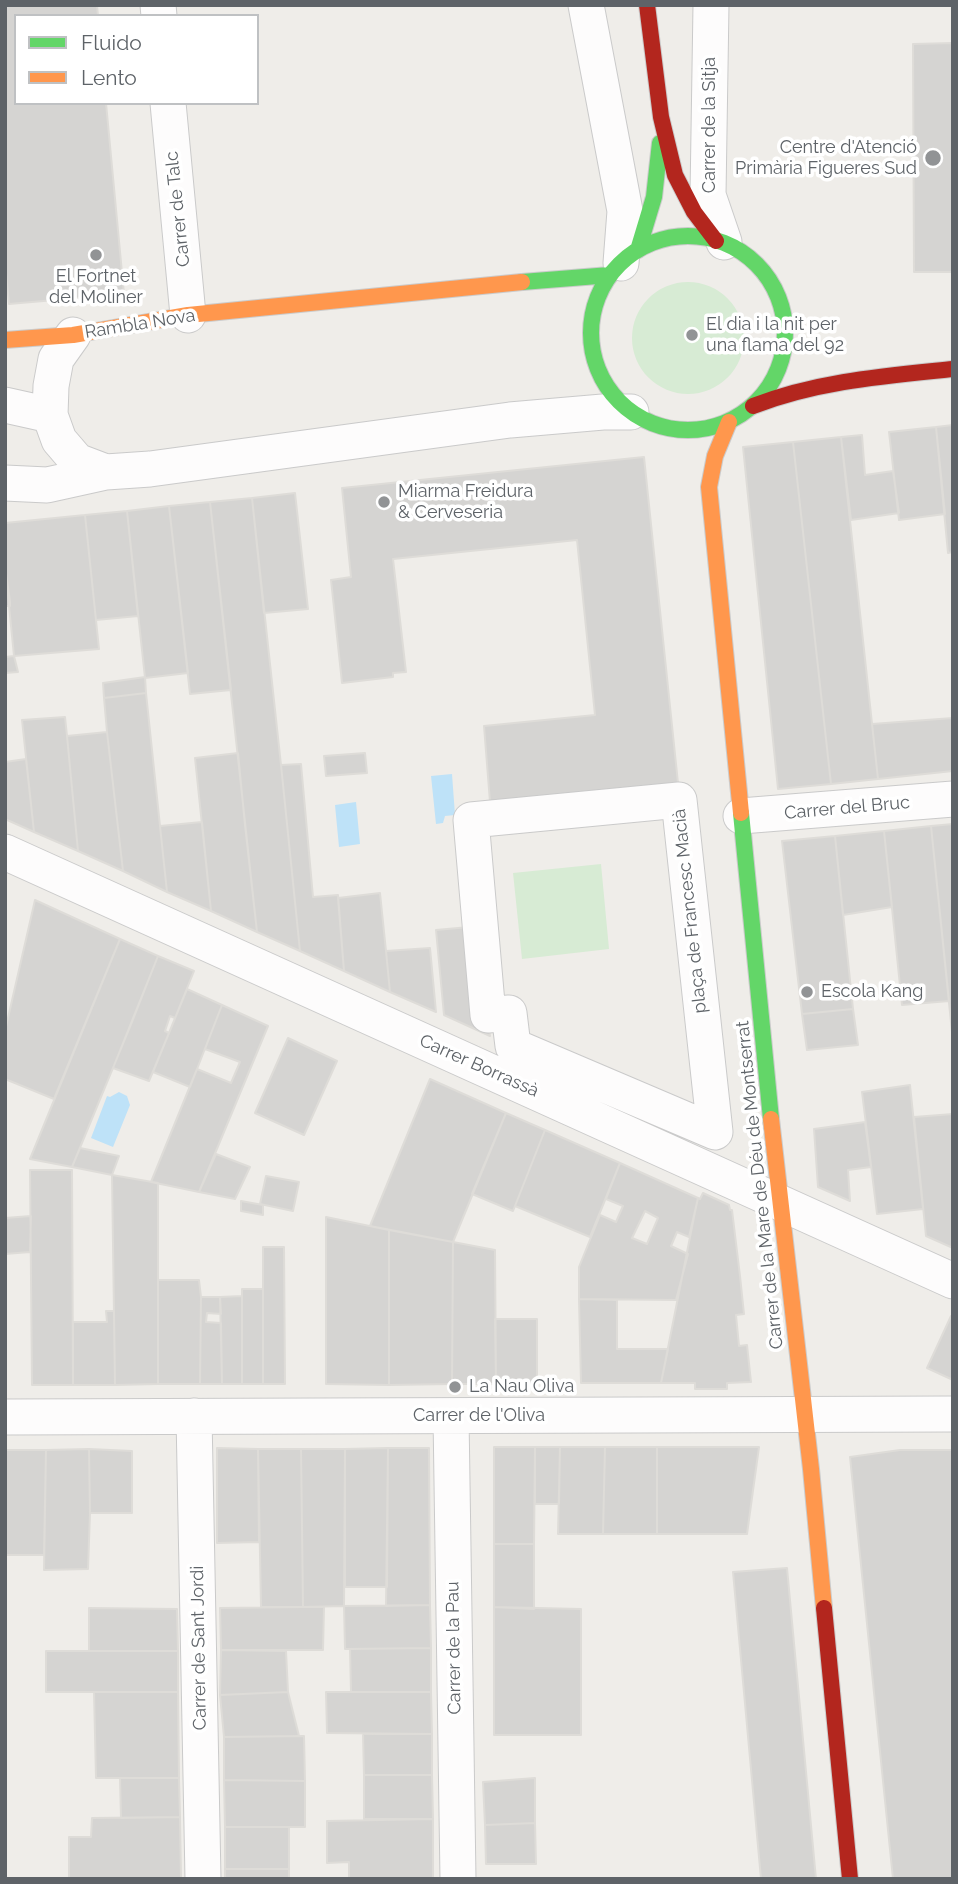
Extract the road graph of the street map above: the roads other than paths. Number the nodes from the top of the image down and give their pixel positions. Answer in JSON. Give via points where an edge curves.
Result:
{"nodes":[{"id":1,"x":586,"y":5,"type":"edge"},
{"id":2,"x":647,"y":5,"type":"edge"},
{"id":3,"x":711,"y":5,"type":"edge"},
{"id":4,"x":168,"y":105,"type":"edge"},
{"id":5,"x":661,"y":117,"type":"junction"},
{"id":6,"x":720,"y":241,"type":"junction"},
{"id":7,"x":623,"y":263,"type":"junction"},
{"id":8,"x":188,"y":315,"type":"junction"},
{"id":9,"x":785,"y":332,"type":"junction"},
{"id":10,"x":73,"y":335,"type":"junction"},
{"id":11,"x":5,"y":340,"type":"edge"},
{"id":12,"x":802,"y":349,"type":"dead end"},
{"id":13,"x":830,"y":368,"type":"dead end"},
{"id":14,"x":953,"y":369,"type":"edge"},
{"id":15,"x":849,"y":380,"type":"junction"},
{"id":16,"x":5,"y":405,"type":"edge"},
{"id":17,"x":753,"y":406,"type":"junction"},
{"id":18,"x":631,"y":412,"type":"junction"},
{"id":19,"x":729,"y":422,"type":"junction"},
{"id":20,"x":55,"y":427,"type":"junction"},
{"id":21,"x":698,"y":464,"type":"dead end"},
{"id":22,"x":106,"y":472,"type":"junction"},
{"id":23,"x":5,"y":474,"type":"edge"},
{"id":24,"x":5,"y":483,"type":"edge"},
{"id":25,"x":709,"y":487,"type":"junction"},
{"id":26,"x":953,"y":799,"type":"edge"},
{"id":27,"x":741,"y":816,"type":"junction"},
{"id":28,"x":5,"y":852,"type":"edge"},
{"id":29,"x":513,"y":1046,"type":"joint"},
{"id":30,"x":779,"y":1202,"type":"junction"},
{"id":31,"x":953,"y":1280,"type":"edge"},
{"id":32,"x":953,"y":1414,"type":"edge"},
{"id":33,"x":194,"y":1416,"type":"junction"},
{"id":34,"x":451,"y":1416,"type":"junction"},
{"id":35,"x":805,"y":1416,"type":"junction"},
{"id":36,"x":5,"y":1417,"type":"edge"},
{"id":37,"x":203,"y":1879,"type":"edge"},
{"id":38,"x":457,"y":1879,"type":"edge"},
{"id":39,"x":850,"y":1879,"type":"edge"}],
"edges":[{"from":1,"to":7,"type":"street","via":[[625,211]]},
{"from":2,"to":5,"type":"street"},
{"from":3,"to":6,"type":"street","name":"Carrer de la Sitja","via":[[708,195]]},
{"from":4,"to":8,"type":"street","name":"Carrer de Talc"},
{"from":5,"to":6,"type":"street","via":[[675,175],[694,212]]},
{"from":5,"to":7,"type":"street","via":[[659,177],[650,219]]},
{"from":6,"to":7,"type":"street","via":[[673,236],[655,241]]},
{"from":6,"to":9,"type":"street","via":[[749,256],[769,277],[781,303]]},
{"from":7,"to":8,"type":"street","name":"Rambla Nova","via":[[590,275]]},
{"from":7,"to":18,"type":"street","via":[[598,298],[592,348],[599,373]]},
{"from":8,"to":10,"type":"street","name":"Rambla Nova"},
{"from":9,"to":12,"type":"street"},
{"from":9,"to":17,"type":"street","via":[[782,359],[771,384]]},
{"from":10,"to":11,"type":"street"},
{"from":10,"to":20,"type":"street","name":"Rambla Nova","via":[[56,359],[51,386]]},
{"from":13,"to":15,"type":"street"},
{"from":14,"to":15,"type":"street"},
{"from":15,"to":17,"type":"street","via":[[782,393]]},
{"from":16,"to":20,"type":"street"},
{"from":17,"to":19,"type":"street"},
{"from":18,"to":19,"type":"street","via":[[681,435]]},
{"from":18,"to":22,"type":"street","via":[[509,420]]},
{"from":19,"to":25,"type":"street","name":"Carrer de la Mare de Déu de Montserrat"},
{"from":20,"to":22,"type":"street","via":[[77,461]]},
{"from":20,"to":23,"type":"street","via":[[36,464]]},
{"from":21,"to":25,"type":"street","name":"Carrer de la Mare de Déu de Montserrat"},
{"from":22,"to":24,"type":"street","via":[[47,485]]},
{"from":25,"to":27,"type":"street","name":"Carrer de la Mare de Déu de Montserrat"},
{"from":26,"to":27,"type":"street","name":"Carrer del Bruc"},
{"from":27,"to":30,"type":"street","name":"Carrer de la Mare de Déu de Montserrat"},
{"from":28,"to":30,"type":"street","name":"Carrer Borrassà"},
{"from":29,"to":29,"type":"street","name":"plaça de Francesc Macià","via":[[509,1013],[488,1015],[471,820],[679,800],[715,1132]]},
{"from":30,"to":31,"type":"street","name":"Carrer Borrassà"},
{"from":30,"to":35,"type":"street","name":"Carrer de la Mare de Déu de Montserrat"},
{"from":32,"to":35,"type":"street","name":"Carrer de l'Oliva"},
{"from":33,"to":34,"type":"street","name":"Carrer de l'Oliva"},
{"from":33,"to":36,"type":"street","name":"Carrer de l'Oliva"},
{"from":33,"to":37,"type":"street","name":"Carrer de Sant Jordi"},
{"from":34,"to":35,"type":"street","name":"Carrer de l'Oliva"},
{"from":34,"to":38,"type":"street","name":"Carrer de la Pau"},
{"from":35,"to":39,"type":"street","name":"Carrer de la Mare de Déu de Montserrat"}]}
